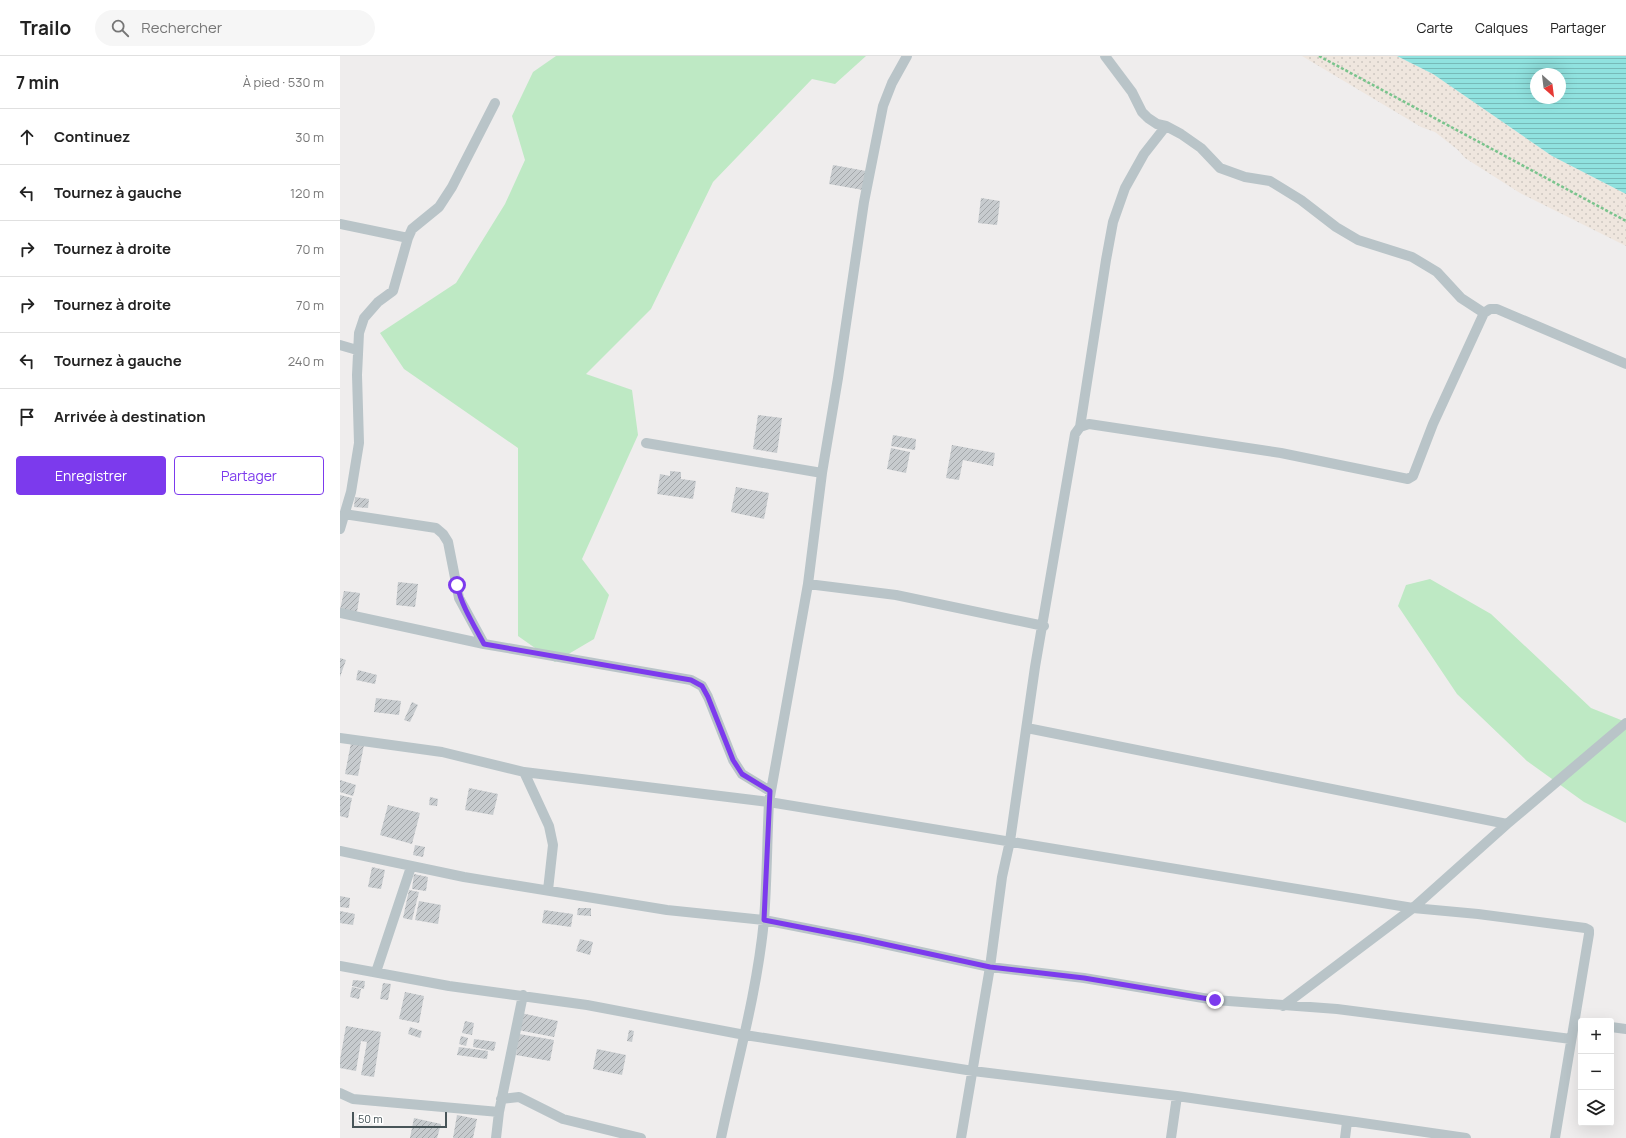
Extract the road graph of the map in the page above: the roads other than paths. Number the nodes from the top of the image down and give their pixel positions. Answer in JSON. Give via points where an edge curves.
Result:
{"nodes":[{"id":1,"x":907,"y":56,"type":"edge"},
{"id":2,"x":1105,"y":56,"type":"edge"},
{"id":3,"x":495,"y":103,"type":"dead end"},
{"id":4,"x":1166,"y":126,"type":"junction"},
{"id":5,"x":340,"y":224,"type":"edge"},
{"id":6,"x":408,"y":238,"type":"junction"},
{"id":7,"x":1484,"y":313,"type":"junction"},
{"id":8,"x":340,"y":345,"type":"edge"},
{"id":9,"x":357,"y":350,"type":"junction"},
{"id":10,"x":1626,"y":364,"type":"edge"},
{"id":11,"x":1080,"y":428,"type":"junction"},
{"id":12,"x":646,"y":444,"type":"dead end"},
{"id":13,"x":822,"y":473,"type":"junction"},
{"id":14,"x":344,"y":514,"type":"junction"},
{"id":15,"x":340,"y":529,"type":"edge"},
{"id":16,"x":808,"y":584,"type":"junction"},
{"id":17,"x":340,"y":613,"type":"edge"},
{"id":18,"x":1044,"y":626,"type":"junction"},
{"id":19,"x":484,"y":644,"type":"junction"},
{"id":20,"x":1626,"y":723,"type":"edge"},
{"id":21,"x":1027,"y":728,"type":"junction"},
{"id":22,"x":340,"y":738,"type":"edge"},
{"id":23,"x":524,"y":772,"type":"junction"},
{"id":24,"x":770,"y":791,"type":"junction"},
{"id":25,"x":769,"y":802,"type":"junction"},
{"id":26,"x":1508,"y":824,"type":"junction"},
{"id":27,"x":1010,"y":842,"type":"junction"},
{"id":28,"x":340,"y":851,"type":"edge"},
{"id":29,"x":411,"y":867,"type":"junction"},
{"id":30,"x":548,"y":890,"type":"junction"},
{"id":31,"x":1413,"y":908,"type":"junction"},
{"id":32,"x":764,"y":920,"type":"junction"},
{"id":33,"x":340,"y":966,"type":"edge"},
{"id":34,"x":990,"y":967,"type":"junction"},
{"id":35,"x":376,"y":972,"type":"junction"},
{"id":36,"x":523,"y":995,"type":"junction"},
{"id":37,"x":1283,"y":1006,"type":"junction"},
{"id":38,"x":1579,"y":1018,"type":"edge"},
{"id":39,"x":1578,"y":1023,"type":"edge"},
{"id":40,"x":1614,"y":1027,"type":"edge"},
{"id":41,"x":1626,"y":1029,"type":"edge"},
{"id":42,"x":745,"y":1035,"type":"junction"},
{"id":43,"x":1571,"y":1039,"type":"junction"},
{"id":44,"x":973,"y":1071,"type":"junction"},
{"id":45,"x":340,"y":1093,"type":"edge"},
{"id":46,"x":1177,"y":1096,"type":"junction"},
{"id":47,"x":501,"y":1099,"type":"junction"},
{"id":48,"x":499,"y":1112,"type":"junction"},
{"id":49,"x":1347,"y":1122,"type":"junction"},
{"id":50,"x":496,"y":1138,"type":"edge"},
{"id":51,"x":641,"y":1138,"type":"edge"},
{"id":52,"x":721,"y":1138,"type":"edge"},
{"id":53,"x":961,"y":1138,"type":"edge"},
{"id":54,"x":1171,"y":1138,"type":"edge"},
{"id":55,"x":1345,"y":1138,"type":"edge"},
{"id":56,"x":1466,"y":1138,"type":"edge"},
{"id":57,"x":1555,"y":1138,"type":"edge"}],
"edges":[{"from":1,"to":13,"type":"street","via":[[883,106],[864,202]]},
{"from":2,"to":4,"type":"street","via":[[1132,92],[1142,112],[1157,124]]},
{"from":3,"to":6,"type":"street","via":[[452,187],[439,207],[412,229]]},
{"from":4,"to":7,"type":"street","via":[[1201,148],[1220,168],[1245,177],[1270,181],[1358,240],[1412,257],[1437,272],[1461,298]]},
{"from":4,"to":11,"type":"street","via":[[1144,154],[1125,188],[1113,222]]},
{"from":5,"to":6,"type":"street"},
{"from":6,"to":9,"type":"street","via":[[393,291],[378,302],[364,318]]},
{"from":7,"to":10,"type":"street","via":[[1490,309],[1497,309]]},
{"from":7,"to":11,"type":"street","via":[[1433,424],[1413,476],[1408,479],[1281,453],[1088,424]]},
{"from":8,"to":9,"type":"street"},
{"from":9,"to":14,"type":"street","via":[[359,443],[351,492]]},
{"from":11,"to":18,"type":"street","via":[[1075,434]]},
{"from":12,"to":13,"type":"street"},
{"from":13,"to":16,"type":"street"},
{"from":14,"to":15,"type":"street"},
{"from":14,"to":19,"type":"street","via":[[436,528],[443,534],[448,542],[460,598]]},
{"from":16,"to":18,"type":"street","via":[[896,595]]},
{"from":16,"to":24,"type":"street"},
{"from":17,"to":19,"type":"street"},
{"from":18,"to":21,"type":"street","via":[[1035,667]]},
{"from":19,"to":24,"type":"street","via":[[691,680],[702,686],[708,697],[733,760],[742,774]]},
{"from":20,"to":26,"type":"street"},
{"from":21,"to":26,"type":"street"},
{"from":21,"to":27,"type":"street"},
{"from":22,"to":23,"type":"street","via":[[442,752]]},
{"from":23,"to":25,"type":"street"},
{"from":23,"to":30,"type":"street","via":[[549,826],[554,845]]},
{"from":24,"to":25,"type":"street"},
{"from":25,"to":27,"type":"street"},
{"from":25,"to":32,"type":"street"},
{"from":26,"to":31,"type":"street"},
{"from":27,"to":31,"type":"street"},
{"from":27,"to":34,"type":"street","via":[[1002,877]]},
{"from":28,"to":29,"type":"street"},
{"from":29,"to":30,"type":"street"},
{"from":29,"to":35,"type":"street"},
{"from":30,"to":32,"type":"street","via":[[667,910]]},
{"from":31,"to":37,"type":"street"},
{"from":31,"to":38,"type":"street","via":[[1478,914],[1589,930]]},
{"from":32,"to":34,"type":"street"},
{"from":32,"to":42,"type":"street"},
{"from":33,"to":35,"type":"street"},
{"from":34,"to":37,"type":"street","via":[[1084,978],[1215,1000]]},
{"from":34,"to":44,"type":"street"},
{"from":35,"to":36,"type":"street","via":[[449,986]]},
{"from":36,"to":42,"type":"street"},
{"from":36,"to":47,"type":"street"},
{"from":37,"to":43,"type":"street","via":[[1337,1009]]},
{"from":39,"to":43,"type":"street"},
{"from":40,"to":41,"type":"street"},
{"from":42,"to":44,"type":"street"},
{"from":42,"to":52,"type":"street"},
{"from":43,"to":57,"type":"street"},
{"from":44,"to":46,"type":"street"},
{"from":44,"to":53,"type":"street"},
{"from":45,"to":48,"type":"street","via":[[353,1099]]},
{"from":46,"to":49,"type":"street"},
{"from":46,"to":54,"type":"street"},
{"from":47,"to":48,"type":"street"},
{"from":47,"to":51,"type":"street","via":[[519,1096],[563,1119]]},
{"from":48,"to":50,"type":"street"},
{"from":49,"to":55,"type":"street"},
{"from":49,"to":56,"type":"street"}]}
